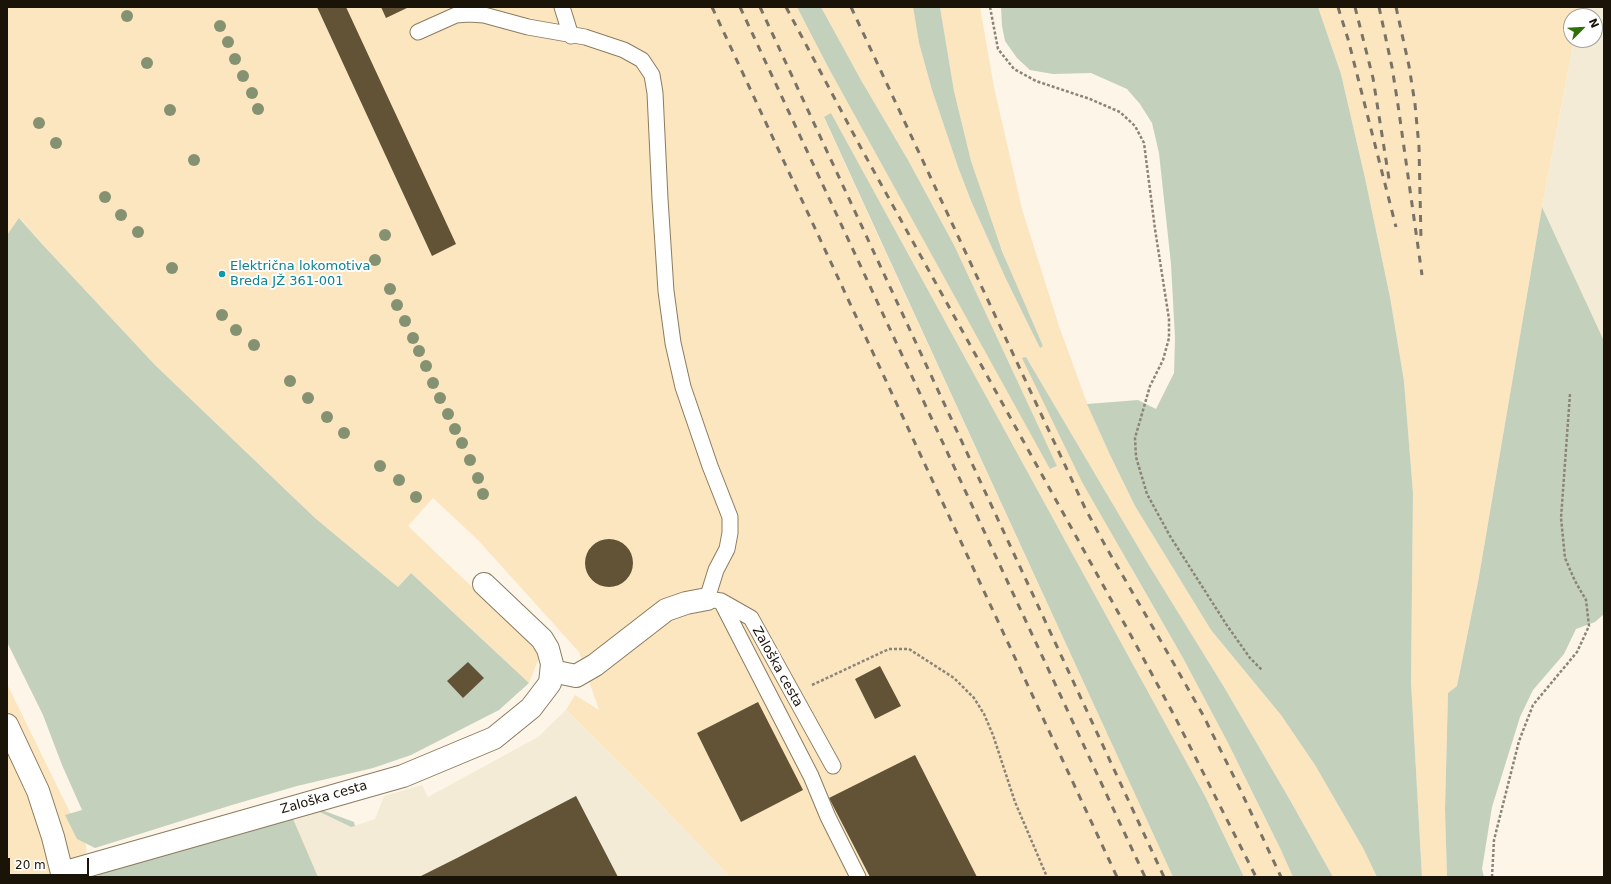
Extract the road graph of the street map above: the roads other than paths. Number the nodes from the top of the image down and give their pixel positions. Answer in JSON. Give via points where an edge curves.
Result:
{"nodes":[{"id":1,"x":562,"y":7,"type":"edge"},
{"id":2,"x":418,"y":32,"type":"dead end"},
{"id":3,"x":571,"y":36,"type":"junction"},
{"id":4,"x":484,"y":584,"type":"dead end"},
{"id":5,"x":714,"y":600,"type":"junction"},
{"id":6,"x":552,"y":671,"type":"junction"},
{"id":7,"x":7,"y":725,"type":"edge"},
{"id":8,"x":833,"y":766,"type":"dead end"},
{"id":9,"x":62,"y":875,"type":"edge"},
{"id":10,"x":858,"y":877,"type":"edge"}],
"edges":[{"from":1,"to":3,"type":"lane"},
{"from":2,"to":3,"type":"lane","via":[[456,14],[469,14],[484,15]]},
{"from":3,"to":5,"type":"lane","via":[[585,37],[624,50],[642,60],[652,75],[672,343],[682,387],[730,517],[727,549],[716,570]]},
{"from":4,"to":6,"type":"street","via":[[542,640],[548,649]]},
{"from":5,"to":6,"type":"street","via":[[686,603],[666,610],[596,665],[576,676]]},
{"from":5,"to":8,"type":"lane","name":"Zaloška cesta","via":[[751,618]]},
{"from":5,"to":10,"type":"lane","via":[[811,776]]},
{"from":6,"to":9,"type":"street","name":"Zaloška cesta","via":[[550,683],[531,708],[494,738],[403,776]]},
{"from":7,"to":9,"type":"street","name":"Zaloška cesta","via":[[38,791],[53,836]]}]}
